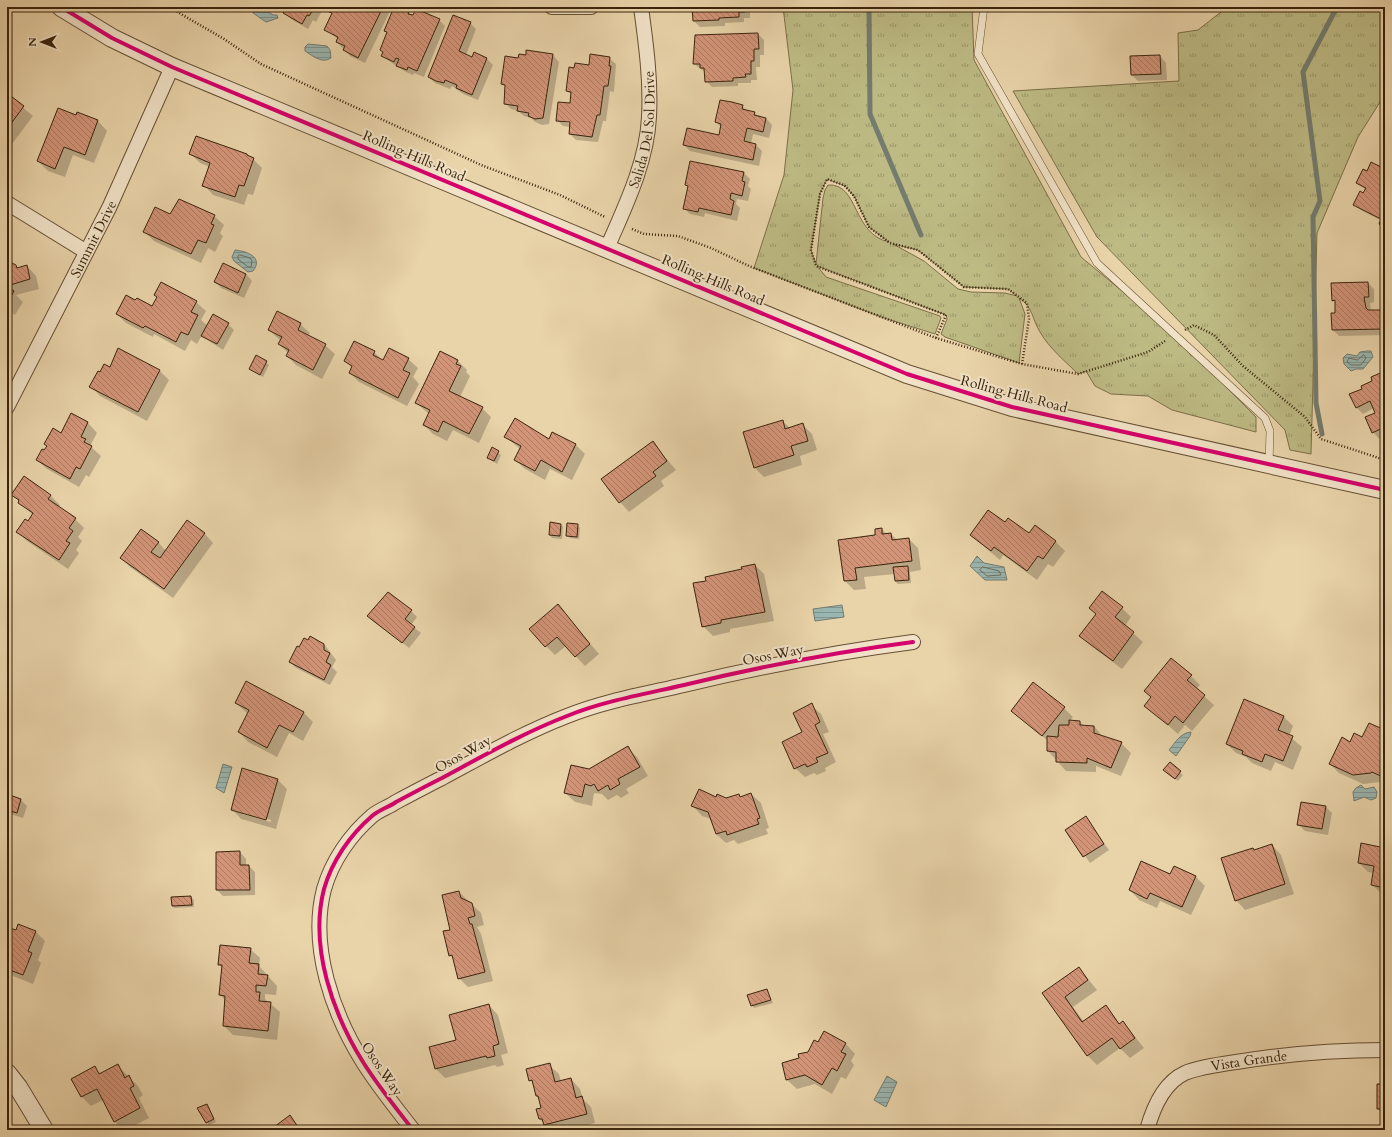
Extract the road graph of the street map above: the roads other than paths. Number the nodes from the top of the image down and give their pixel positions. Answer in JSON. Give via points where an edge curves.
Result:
{"nodes":[{"id":1,"x":61,"y":7,"type":"edge"},
{"id":2,"x":552,"y":7,"type":"edge"},
{"id":3,"x":591,"y":7,"type":"edge"},
{"id":4,"x":641,"y":7,"type":"edge"},
{"id":5,"x":984,"y":7,"type":"edge"},
{"id":6,"x":172,"y":67,"type":"junction"},
{"id":7,"x":7,"y":203,"type":"edge"},
{"id":8,"x":607,"y":248,"type":"junction"},
{"id":9,"x":85,"y":251,"type":"junction"},
{"id":10,"x":7,"y":407,"type":"edge"},
{"id":11,"x":1269,"y":464,"type":"junction"},
{"id":12,"x":1385,"y":490,"type":"edge"},
{"id":13,"x":913,"y":642,"type":"dead end"},
{"id":14,"x":1385,"y":1050,"type":"edge"},
{"id":15,"x":7,"y":1073,"type":"edge"},
{"id":16,"x":44,"y":1130,"type":"edge"},
{"id":17,"x":413,"y":1130,"type":"edge"},
{"id":18,"x":1147,"y":1130,"type":"edge"}],
"edges":[{"from":1,"to":6,"type":"street","name":"Rolling Hills Road","via":[[112,38]]},
{"from":2,"to":3,"type":"street"},
{"from":4,"to":8,"type":"street","name":"Salida Del Sol Drive","via":[[649,69],[649,118],[641,164]]},
{"from":5,"to":11,"type":"lane","via":[[978,54],[1097,263],[1265,418],[1270,431]]},
{"from":6,"to":8,"type":"street","name":"Rolling Hills Road"},
{"from":6,"to":9,"type":"street","name":"Summit Drive","via":[[109,208]]},
{"from":7,"to":9,"type":"street"},
{"from":8,"to":11,"type":"street","name":"Rolling Hills Road","via":[[907,374],[957,391],[1062,419]]},
{"from":9,"to":10,"type":"street","name":"Summit Drive"},
{"from":11,"to":12,"type":"street","name":"Rolling Hills Road"},
{"from":13,"to":17,"type":"street","name":"Osos Way","via":[[866,648],[707,679],[569,715],[511,740],[374,815],[350,839],[334,864],[324,890],[320,913],[320,938],[335,1005],[350,1039],[380,1088]]},
{"from":14,"to":18,"type":"street","name":"Vista Grande","via":[[1292,1054],[1224,1064],[1185,1073],[1168,1086],[1154,1107]]},
{"from":15,"to":16,"type":"street"}]}
